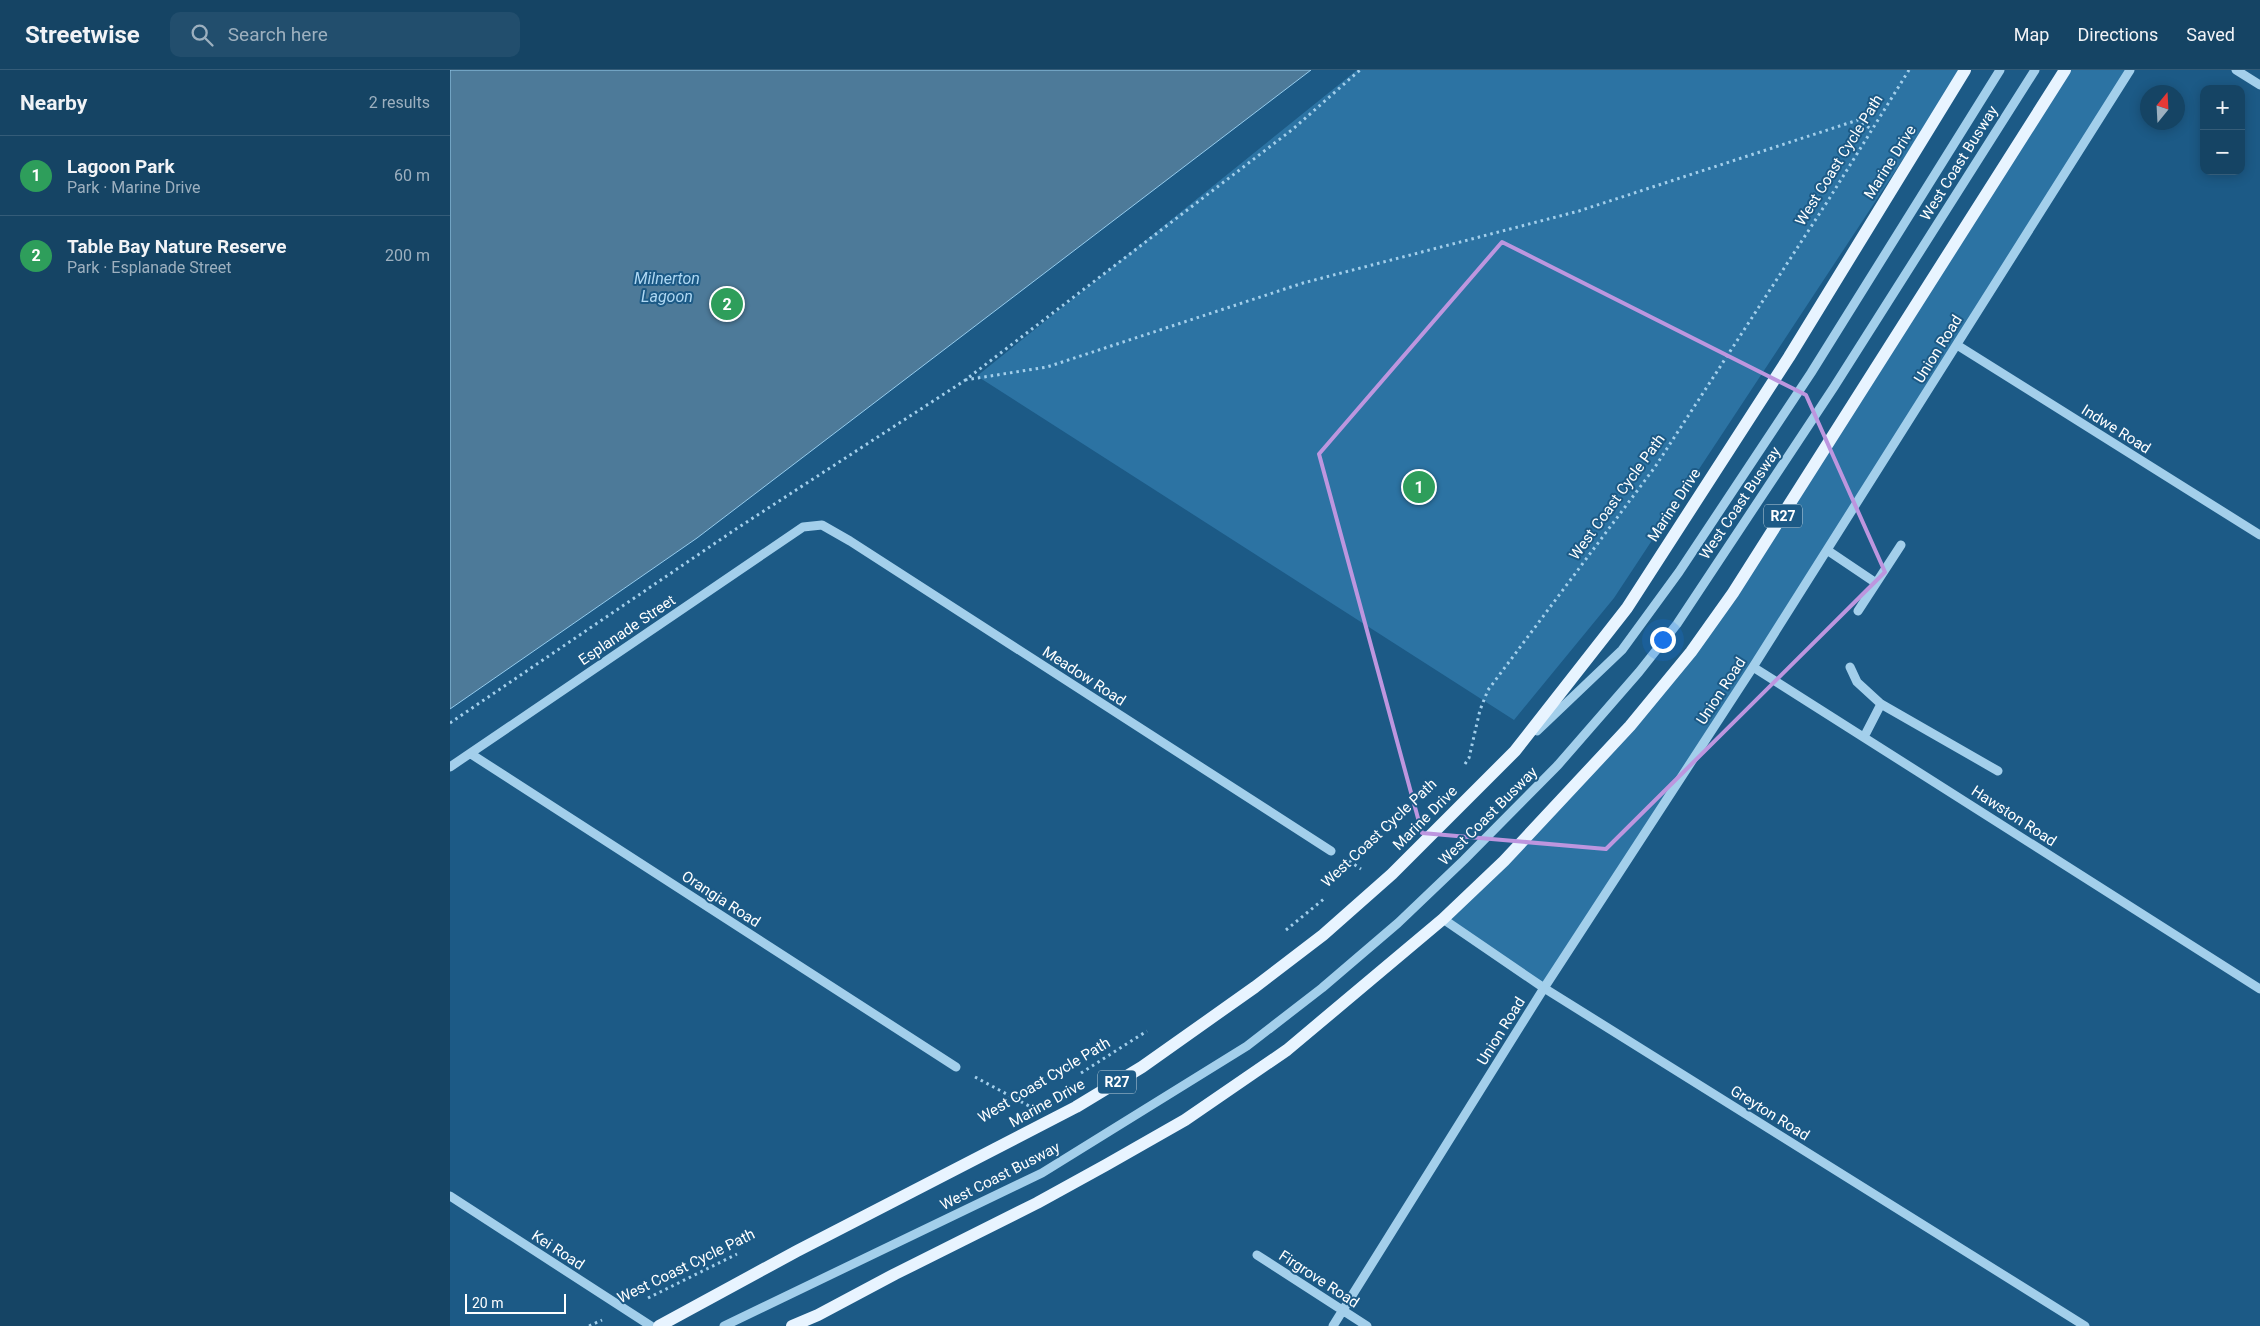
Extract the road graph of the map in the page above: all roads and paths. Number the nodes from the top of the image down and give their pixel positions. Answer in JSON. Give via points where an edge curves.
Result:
{"nodes":[{"id":1,"x":1360,"y":70,"type":"edge"},
{"id":2,"x":1909,"y":70,"type":"edge"},
{"id":3,"x":1965,"y":70,"type":"edge"},
{"id":4,"x":2000,"y":70,"type":"edge"},
{"id":5,"x":2035,"y":70,"type":"edge"},
{"id":6,"x":2065,"y":70,"type":"edge"},
{"id":7,"x":2130,"y":70,"type":"edge"},
{"id":8,"x":2236,"y":70,"type":"edge"},
{"id":9,"x":2260,"y":85,"type":"edge"},
{"id":10,"x":1871,"y":129,"type":"junction"},
{"id":11,"x":1957,"y":345,"type":"junction"},
{"id":12,"x":964,"y":381,"type":"junction"},
{"id":13,"x":822,"y":525,"type":"joint"},
{"id":14,"x":2260,"y":535,"type":"edge"},
{"id":15,"x":1901,"y":545,"type":"dead end"},
{"id":16,"x":1827,"y":550,"type":"junction"},
{"id":17,"x":1876,"y":583,"type":"junction"},
{"id":18,"x":1858,"y":611,"type":"dead end"},
{"id":19,"x":1753,"y":667,"type":"junction"},
{"id":20,"x":1850,"y":667,"type":"dead end"},
{"id":21,"x":1881,"y":704,"type":"junction"},
{"id":22,"x":450,"y":723,"type":"edge"},
{"id":23,"x":1864,"y":737,"type":"junction"},
{"id":24,"x":1515,"y":751,"type":"junction"},
{"id":25,"x":470,"y":754,"type":"junction"},
{"id":26,"x":450,"y":767,"type":"edge"},
{"id":27,"x":1998,"y":771,"type":"dead end"},
{"id":28,"x":1460,"y":772,"type":"dead end"},
{"id":29,"x":1331,"y":851,"type":"dead end"},
{"id":30,"x":1368,"y":862,"type":"dead end"},
{"id":31,"x":1354,"y":875,"type":"dead end"},
{"id":32,"x":1331,"y":893,"type":"dead end"},
{"id":33,"x":1443,"y":919,"type":"junction"},
{"id":34,"x":1279,"y":936,"type":"dead end"},
{"id":35,"x":1544,"y":988,"type":"junction"},
{"id":36,"x":2260,"y":990,"type":"edge"},
{"id":37,"x":1149,"y":1030,"type":"dead end"},
{"id":38,"x":956,"y":1067,"type":"joint"},
{"id":39,"x":1077,"y":1076,"type":"dead end"},
{"id":40,"x":1037,"y":1101,"type":"dead end"},
{"id":41,"x":1029,"y":1106,"type":"junction"},
{"id":42,"x":1021,"y":1110,"type":"dead end"},
{"id":43,"x":450,"y":1196,"type":"edge"},
{"id":44,"x":740,"y":1252,"type":"dead end"},
{"id":45,"x":1256,"y":1255,"type":"dead end"},
{"id":46,"x":625,"y":1309,"type":"junction"},
{"id":47,"x":1343,"y":1311,"type":"junction"},
{"id":48,"x":589,"y":1326,"type":"edge"},
{"id":49,"x":651,"y":1326,"type":"edge"},
{"id":50,"x":658,"y":1326,"type":"edge"},
{"id":51,"x":724,"y":1326,"type":"edge"},
{"id":52,"x":792,"y":1326,"type":"edge"},
{"id":53,"x":1333,"y":1326,"type":"edge"},
{"id":54,"x":1366,"y":1326,"type":"edge"},
{"id":55,"x":2085,"y":1326,"type":"edge"}],
"edges":[{"from":1,"to":12,"type":"path","via":[[1293,129]]},
{"from":2,"to":10,"type":"path","name":"West Coast Cycle Path"},
{"from":3,"to":24,"type":"main road","name":"Marine Drive","number":"R27","via":[[1789,357],[1627,608]]},
{"from":4,"to":24,"type":"street","name":"West Coast Busway","via":[[1811,373],[1650,614],[1622,650]]},
{"from":5,"to":51,"type":"street","name":"West Coast Busway","via":[[1839,379],[1677,624],[1558,765],[1464,860],[1398,923],[1247,1046],[1042,1173]]},
{"from":6,"to":33,"type":"main road","number":"R27","via":[[1749,569],[1691,652],[1630,726],[1561,801]]},
{"from":7,"to":11,"type":"street","name":"Union Road"},
{"from":8,"to":9,"type":"street"},
{"from":10,"to":12,"type":"path","via":[[1858,120],[1579,211],[1303,283],[1047,367]]},
{"from":10,"to":28,"type":"path","name":"West Coast Cycle Path","via":[[1655,467],[1488,690],[1469,758]]},
{"from":11,"to":14,"type":"street","name":"Indwe Road"},
{"from":11,"to":16,"type":"street","name":"Union Road"},
{"from":12,"to":22,"type":"path","via":[[736,529]]},
{"from":13,"to":25,"type":"street","name":"Esplanade Street","via":[[803,527]]},
{"from":13,"to":29,"type":"street","name":"Meadow Road"},
{"from":15,"to":17,"type":"street"},
{"from":16,"to":17,"type":"street"},
{"from":16,"to":19,"type":"street","name":"Union Road"},
{"from":17,"to":18,"type":"street"},
{"from":19,"to":23,"type":"street","name":"Hawston Road"},
{"from":19,"to":35,"type":"street","name":"Union Road"},
{"from":20,"to":21,"type":"street","via":[[1858,682]]},
{"from":21,"to":23,"type":"street"},
{"from":21,"to":27,"type":"street"},
{"from":23,"to":36,"type":"street","name":"Hawston Road"},
{"from":24,"to":50,"type":"main road","name":"Marine Drive","number":"R27","via":[[1392,874],[1323,935],[1256,988],[1142,1067],[1076,1107]]},
{"from":25,"to":26,"type":"street","name":"Esplanade Street"},
{"from":25,"to":38,"type":"street","name":"Orangia Road"},
{"from":30,"to":31,"type":"path","name":"West Coast Cycle Path"},
{"from":32,"to":34,"type":"path","name":"West Coast Cycle Path"},
{"from":33,"to":35,"type":"street","name":"Greyton Road"},
{"from":33,"to":52,"type":"main road","number":"R27","via":[[1287,1050],[1185,1120],[1037,1203]]},
{"from":35,"to":47,"type":"street","name":"Union Road"},
{"from":35,"to":55,"type":"street","name":"Greyton Road"},
{"from":37,"to":39,"type":"path","name":"West Coast Cycle Path"},
{"from":38,"to":41,"type":"path"},
{"from":40,"to":41,"type":"path","name":"West Coast Cycle Path"},
{"from":41,"to":42,"type":"path","name":"West Coast Cycle Path"},
{"from":43,"to":46,"type":"street","name":"Kei Road"},
{"from":44,"to":46,"type":"path","name":"West Coast Cycle Path"},
{"from":45,"to":47,"type":"street","name":"Firgrove Road"},
{"from":46,"to":48,"type":"path","name":"West Coast Cycle Path"},
{"from":46,"to":49,"type":"street","name":"Kei Road"},
{"from":47,"to":53,"type":"street","name":"Union Road"},
{"from":47,"to":54,"type":"street","name":"Firgrove Road"}]}
